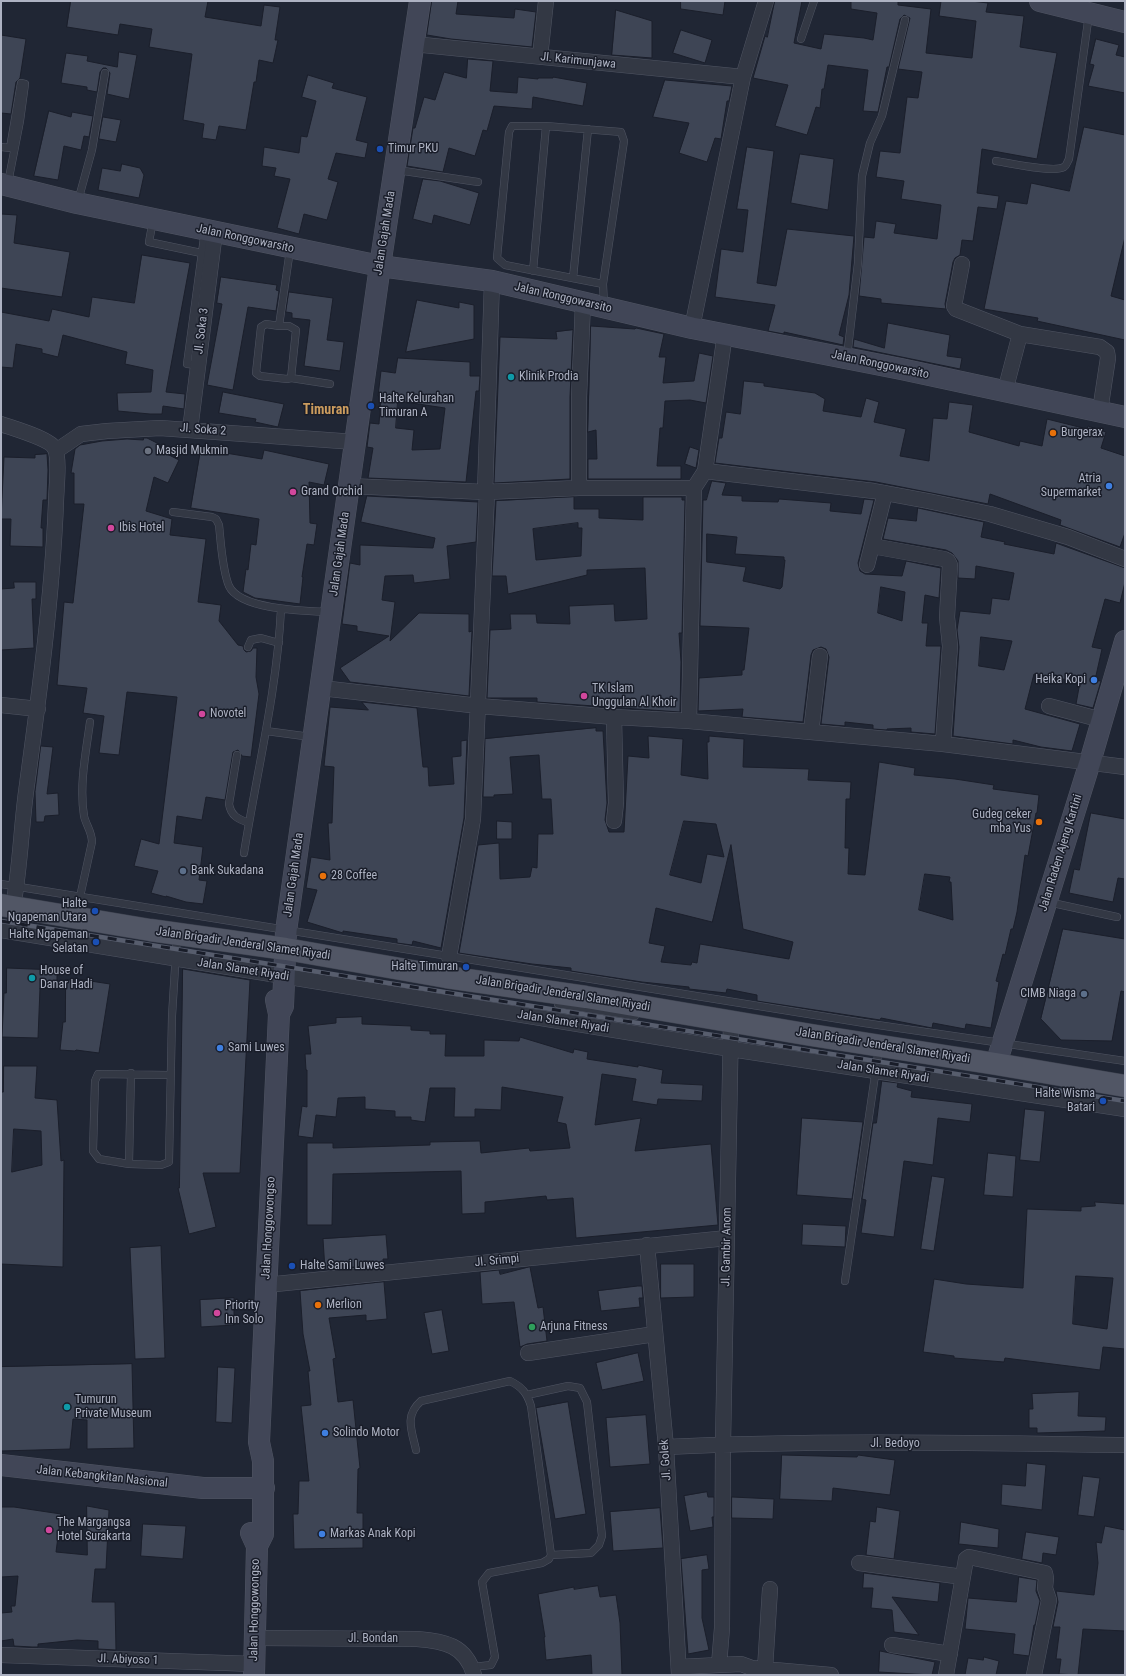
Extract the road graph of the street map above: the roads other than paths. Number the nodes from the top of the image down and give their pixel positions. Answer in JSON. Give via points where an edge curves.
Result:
{"nodes":[{"id":1,"x":420,"y":1,"type":"edge"},
{"id":2,"x":546,"y":1,"type":"edge"},
{"id":3,"x":766,"y":1,"type":"edge"},
{"id":4,"x":814,"y":1,"type":"edge"},
{"id":5,"x":1040,"y":1,"type":"edge"},
{"id":6,"x":1089,"y":14,"type":"junction"},
{"id":7,"x":905,"y":20,"type":"dead end"},
{"id":8,"x":1125,"y":22,"type":"edge"},
{"id":9,"x":801,"y":39,"type":"dead end"},
{"id":10,"x":413,"y":44,"type":"junction"},
{"id":11,"x":540,"y":57,"type":"junction"},
{"id":12,"x":105,"y":73,"type":"dead end"},
{"id":13,"x":743,"y":77,"type":"junction"},
{"id":14,"x":546,"y":126,"type":"junction"},
{"id":15,"x":588,"y":129,"type":"junction"},
{"id":16,"x":1,"y":147,"type":"edge"},
{"id":17,"x":996,"y":161,"type":"dead end"},
{"id":18,"x":395,"y":170,"type":"junction"},
{"id":19,"x":478,"y":182,"type":"dead end"},
{"id":20,"x":4,"y":185,"type":"edge"},
{"id":21,"x":77,"y":203,"type":"junction"},
{"id":22,"x":153,"y":219,"type":"junction"},
{"id":23,"x":210,"y":231,"type":"junction"},
{"id":24,"x":290,"y":248,"type":"junction"},
{"id":25,"x":207,"y":254,"type":"junction"},
{"id":26,"x":962,"y":264,"type":"dead end"},
{"id":27,"x":380,"y":266,"type":"junction"},
{"id":28,"x":533,"y":271,"type":"junction"},
{"id":29,"x":573,"y":278,"type":"junction"},
{"id":30,"x":492,"y":281,"type":"junction"},
{"id":31,"x":603,"y":284,"type":"junction"},
{"id":32,"x":583,"y":302,"type":"junction"},
{"id":33,"x":604,"y":307,"type":"junction"},
{"id":34,"x":279,"y":326,"type":"junction"},
{"id":35,"x":692,"y":328,"type":"junction"},
{"id":36,"x":725,"y":334,"type":"junction"},
{"id":37,"x":1020,"y":334,"type":"junction"},
{"id":38,"x":846,"y":358,"type":"junction"},
{"id":39,"x":291,"y":378,"type":"junction"},
{"id":40,"x":330,"y":384,"type":"dead end"},
{"id":41,"x":1005,"y":391,"type":"junction"},
{"id":42,"x":1100,"y":412,"type":"junction"},
{"id":43,"x":1125,"y":417,"type":"edge"},
{"id":44,"x":1,"y":424,"type":"edge"},
{"id":45,"x":190,"y":430,"type":"junction"},
{"id":46,"x":355,"y":442,"type":"junction"},
{"id":47,"x":56,"y":451,"type":"junction"},
{"id":48,"x":705,"y":471,"type":"junction"},
{"id":49,"x":349,"y":486,"type":"junction"},
{"id":50,"x":579,"y":488,"type":"junction"},
{"id":51,"x":694,"y":488,"type":"junction"},
{"id":52,"x":486,"y":492,"type":"junction"},
{"id":53,"x":885,"y":493,"type":"junction"},
{"id":54,"x":174,"y":512,"type":"dead end"},
{"id":55,"x":872,"y":546,"type":"junction"},
{"id":56,"x":1125,"y":559,"type":"edge"},
{"id":57,"x":867,"y":565,"type":"dead end"},
{"id":58,"x":281,"y":609,"type":"junction"},
{"id":59,"x":332,"y":612,"type":"junction"},
{"id":60,"x":1125,"y":641,"type":"edge"},
{"id":61,"x":279,"y":643,"type":"junction"},
{"id":62,"x":248,"y":647,"type":"dead end"},
{"id":63,"x":820,"y":656,"type":"dead end"},
{"id":64,"x":1120,"y":673,"type":"edge"},
{"id":65,"x":321,"y":688,"type":"junction"},
{"id":66,"x":1,"y":705,"type":"edge"},
{"id":67,"x":478,"y":706,"type":"junction"},
{"id":68,"x":1049,"y":706,"type":"dead end"},
{"id":69,"x":38,"y":709,"type":"junction"},
{"id":70,"x":614,"y":717,"type":"junction"},
{"id":71,"x":1102,"y":720,"type":"junction"},
{"id":72,"x":689,"y":721,"type":"junction"},
{"id":73,"x":90,"y":722,"type":"dead end"},
{"id":74,"x":266,"y":731,"type":"junction"},
{"id":75,"x":811,"y":732,"type":"junction"},
{"id":76,"x":314,"y":738,"type":"junction"},
{"id":77,"x":944,"y":744,"type":"junction"},
{"id":78,"x":238,"y":755,"type":"dead end"},
{"id":79,"x":1090,"y":762,"type":"junction"},
{"id":80,"x":1125,"y":767,"type":"edge"},
{"id":81,"x":614,"y":821,"type":"dead end"},
{"id":82,"x":249,"y":823,"type":"junction"},
{"id":83,"x":244,"y":853,"type":"dead end"},
{"id":84,"x":1,"y":884,"type":"edge"},
{"id":85,"x":10,"y":899,"type":"edge"},
{"id":86,"x":1046,"y":902,"type":"junction"},
{"id":87,"x":78,"y":907,"type":"junction"},
{"id":88,"x":1117,"y":917,"type":"dead end"},
{"id":89,"x":1,"y":930,"type":"edge"},
{"id":90,"x":176,"y":945,"type":"junction"},
{"id":91,"x":284,"y":956,"type":"junction"},
{"id":92,"x":447,"y":967,"type":"junction"},
{"id":93,"x":551,"y":1003,"type":"dead end"},
{"id":94,"x":645,"y":1018,"type":"dead end"},
{"id":95,"x":731,"y":1029,"type":"junction"},
{"id":96,"x":1003,"y":1042,"type":"junction"},
{"id":97,"x":731,"y":1049,"type":"junction"},
{"id":98,"x":878,"y":1053,"type":"junction"},
{"id":99,"x":1125,"y":1060,"type":"edge"},
{"id":100,"x":996,"y":1064,"type":"junction"},
{"id":101,"x":875,"y":1071,"type":"junction"},
{"id":102,"x":131,"y":1073,"type":"junction"},
{"id":103,"x":170,"y":1075,"type":"junction"},
{"id":104,"x":1086,"y":1080,"type":"junction"},
{"id":105,"x":1125,"y":1086,"type":"edge"},
{"id":106,"x":1081,"y":1102,"type":"junction"},
{"id":107,"x":1125,"y":1109,"type":"edge"},
{"id":108,"x":129,"y":1164,"type":"junction"},
{"id":109,"x":727,"y":1238,"type":"junction"},
{"id":110,"x":647,"y":1245,"type":"junction"},
{"id":111,"x":845,"y":1280,"type":"dead end"},
{"id":112,"x":266,"y":1285,"type":"junction"},
{"id":113,"x":655,"y":1334,"type":"junction"},
{"id":114,"x":528,"y":1354,"type":"dead end"},
{"id":115,"x":527,"y":1395,"type":"junction"},
{"id":116,"x":723,"y":1444,"type":"junction"},
{"id":117,"x":1125,"y":1446,"type":"edge"},
{"id":118,"x":666,"y":1447,"type":"junction"},
{"id":119,"x":416,"y":1450,"type":"dead end"},
{"id":120,"x":1,"y":1465,"type":"edge"},
{"id":121,"x":257,"y":1493,"type":"junction"},
{"id":122,"x":551,"y":1555,"type":"junction"},
{"id":123,"x":859,"y":1563,"type":"dead end"},
{"id":124,"x":963,"y":1577,"type":"junction"},
{"id":125,"x":770,"y":1589,"type":"dead end"},
{"id":126,"x":255,"y":1638,"type":"junction"},
{"id":127,"x":892,"y":1645,"type":"dead end"},
{"id":128,"x":950,"y":1654,"type":"junction"},
{"id":129,"x":1,"y":1655,"type":"edge"},
{"id":130,"x":719,"y":1665,"type":"junction"},
{"id":131,"x":254,"y":1670,"type":"edge"},
{"id":132,"x":473,"y":1671,"type":"edge"},
{"id":133,"x":679,"y":1671,"type":"edge"},
{"id":134,"x":757,"y":1671,"type":"edge"},
{"id":135,"x":831,"y":1675,"type":"edge"},
{"id":136,"x":946,"y":1675,"type":"edge"},
{"id":137,"x":1034,"y":1675,"type":"edge"}],
"edges":[{"from":1,"to":10,"type":"main road","name":"Jalan Gajah Mada"},
{"from":2,"to":11,"type":"street"},
{"from":3,"to":13,"type":"street"},
{"from":4,"to":9,"type":"lane"},
{"from":5,"to":6,"type":"main road"},
{"from":6,"to":8,"type":"main road"},
{"from":6,"to":17,"type":"lane","via":[[1069,159],[1066,164],[1053,170]]},
{"from":7,"to":38,"type":"lane","via":[[882,116],[870,143],[862,176],[858,263]]},
{"from":10,"to":11,"type":"street","name":"Jl. Karimunjawa"},
{"from":10,"to":18,"type":"main road","name":"Jalan Gajah Mada"},
{"from":11,"to":13,"type":"street","name":"Jl. Karimunjawa"},
{"from":12,"to":21,"type":"lane","via":[[92,150]]},
{"from":13,"to":35,"type":"street"},
{"from":14,"to":15,"type":"lane"},
{"from":14,"to":28,"type":"lane"},
{"from":14,"to":28,"type":"lane","via":[[512,126],[509,132],[497,258],[505,265]]},
{"from":15,"to":29,"type":"lane"},
{"from":15,"to":31,"type":"lane","via":[[621,132],[624,141]]},
{"from":16,"to":20,"type":"lane","via":[[10,148],[21,83],[25,84]]},
{"from":18,"to":19,"type":"lane"},
{"from":18,"to":27,"type":"main road","name":"Jalan Gajah Mada"},
{"from":20,"to":21,"type":"main road","name":"Jalan Ronggowarsito"},
{"from":21,"to":22,"type":"main road","name":"Jalan Ronggowarsito"},
{"from":22,"to":23,"type":"main road","name":"Jalan Ronggowarsito"},
{"from":22,"to":25,"type":"lane","via":[[148,242]]},
{"from":23,"to":24,"type":"main road","name":"Jalan Ronggowarsito"},
{"from":23,"to":25,"type":"street","name":"Jl. Soka 3"},
{"from":24,"to":27,"type":"main road","name":"Jalan Ronggowarsito"},
{"from":24,"to":34,"type":"lane"},
{"from":25,"to":45,"type":"street","name":"Jl. Soka 3"},
{"from":26,"to":37,"type":"street","via":[[954,306],[956,310]]},
{"from":27,"to":30,"type":"main road","name":"Jalan Ronggowarsito"},
{"from":27,"to":46,"type":"main road","name":"Jalan Gajah Mada"},
{"from":28,"to":29,"type":"lane"},
{"from":29,"to":31,"type":"lane"},
{"from":30,"to":32,"type":"main road","name":"Jalan Ronggowarsito"},
{"from":30,"to":52,"type":"street"},
{"from":31,"to":33,"type":"lane"},
{"from":32,"to":33,"type":"main road","name":"Jalan Ronggowarsito"},
{"from":32,"to":50,"type":"street"},
{"from":33,"to":35,"type":"main road","name":"Jalan Ronggowarsito"},
{"from":34,"to":39,"type":"lane","via":[[293,327],[296,330]]},
{"from":34,"to":39,"type":"lane","via":[[266,324],[261,327],[256,373],[260,376]]},
{"from":35,"to":36,"type":"main road","name":"Jalan Ronggowarsito"},
{"from":36,"to":38,"type":"main road","name":"Jalan Ronggowarsito"},
{"from":36,"to":48,"type":"street"},
{"from":37,"to":41,"type":"street"},
{"from":37,"to":42,"type":"street","via":[[1100,347],[1107,352]]},
{"from":38,"to":41,"type":"main road","name":"Jalan Ronggowarsito"},
{"from":39,"to":40,"type":"lane"},
{"from":41,"to":42,"type":"main road","name":"Jalan Ronggowarsito"},
{"from":42,"to":43,"type":"main road","name":"Jalan Ronggowarsito"},
{"from":44,"to":47,"type":"street","via":[[48,442]]},
{"from":45,"to":46,"type":"street","name":"Jl. Soka 2"},
{"from":45,"to":47,"type":"street","name":"Jl. Soka 2","via":[[160,428],[88,433],[76,436]]},
{"from":46,"to":49,"type":"main road","name":"Jalan Gajah Mada"},
{"from":47,"to":69,"type":"street","via":[[54,541]]},
{"from":48,"to":51,"type":"street"},
{"from":48,"to":53,"type":"street"},
{"from":49,"to":52,"type":"street"},
{"from":49,"to":59,"type":"main road","name":"Jalan Gajah Mada"},
{"from":50,"to":51,"type":"street"},
{"from":50,"to":52,"type":"street"},
{"from":51,"to":72,"type":"street"},
{"from":52,"to":67,"type":"street"},
{"from":53,"to":55,"type":"street"},
{"from":53,"to":56,"type":"street","via":[[990,514],[1068,537]]},
{"from":54,"to":58,"type":"lane","via":[[216,519],[226,577],[234,594],[242,599]]},
{"from":55,"to":57,"type":"street"},
{"from":55,"to":77,"type":"street","via":[[944,559],[950,565],[947,617],[950,646]]},
{"from":58,"to":59,"type":"lane"},
{"from":58,"to":61,"type":"lane"},
{"from":59,"to":65,"type":"main road","name":"Jalan Gajah Mada"},
{"from":60,"to":64,"type":"main road","name":"Jalan Raden Ajeng Kartini"},
{"from":61,"to":62,"type":"lane","via":[[256,638],[251,640]]},
{"from":61,"to":74,"type":"lane"},
{"from":63,"to":75,"type":"street"},
{"from":64,"to":71,"type":"main road","name":"Jalan Raden Ajeng Kartini"},
{"from":65,"to":67,"type":"street"},
{"from":65,"to":76,"type":"main road","name":"Jalan Gajah Mada"},
{"from":66,"to":69,"type":"street"},
{"from":67,"to":70,"type":"street"},
{"from":67,"to":92,"type":"street","via":[[473,819]]},
{"from":68,"to":71,"type":"street"},
{"from":69,"to":85,"type":"street"},
{"from":70,"to":72,"type":"street"},
{"from":70,"to":81,"type":"street"},
{"from":71,"to":79,"type":"main road","name":"Jalan Raden Ajeng Kartini"},
{"from":72,"to":75,"type":"street"},
{"from":73,"to":87,"type":"lane","via":[[83,794],[84,816],[92,835],[92,842]]},
{"from":74,"to":76,"type":"lane"},
{"from":74,"to":82,"type":"lane"},
{"from":75,"to":77,"type":"street"},
{"from":76,"to":91,"type":"main road","name":"Jalan Gajah Mada"},
{"from":77,"to":79,"type":"street"},
{"from":78,"to":82,"type":"lane","via":[[230,811],[238,819]]},
{"from":79,"to":80,"type":"street"},
{"from":79,"to":86,"type":"main road","name":"Jalan Raden Ajeng Kartini"},
{"from":82,"to":83,"type":"lane"},
{"from":84,"to":85,"type":"lane"},
{"from":85,"to":87,"type":"main road","name":"Jalan Brigadir Jenderal Slamet Riyadi"},
{"from":86,"to":88,"type":"lane"},
{"from":86,"to":96,"type":"main road","name":"Jalan Raden Ajeng Kartini"},
{"from":87,"to":90,"type":"main road","name":"Jalan Brigadir Jenderal Slamet Riyadi"},
{"from":87,"to":91,"type":"lane"},
{"from":89,"to":90,"type":"street"},
{"from":90,"to":91,"type":"main road","name":"Jalan Brigadir Jenderal Slamet Riyadi"},
{"from":90,"to":103,"type":"lane"},
{"from":91,"to":92,"type":"main road","name":"Jalan Brigadir Jenderal Slamet Riyadi"},
{"from":91,"to":97,"type":"street","name":"Jalan Slamet Riyadi"},
{"from":91,"to":112,"type":"main road","name":"Jalan Honggowongso"},
{"from":92,"to":95,"type":"main road","name":"Jalan Brigadir Jenderal Slamet Riyadi"},
{"from":92,"to":96,"type":"lane"},
{"from":93,"to":94,"type":"lane"},
{"from":95,"to":97,"type":"street","name":"Jl. Gambir Anom"},
{"from":95,"to":98,"type":"main road","name":"Jalan Brigadir Jenderal Slamet Riyadi","via":[[810,1036]]},
{"from":96,"to":99,"type":"lane"},
{"from":96,"to":100,"type":"main road","name":"Jalan Raden Ajeng Kartini"},
{"from":97,"to":101,"type":"street","name":"Jalan Slamet Riyadi"},
{"from":97,"to":109,"type":"street","name":"Jl. Gambir Anom"},
{"from":98,"to":100,"type":"main road","name":"Jalan Brigadir Jenderal Slamet Riyadi"},
{"from":98,"to":101,"type":"lane"},
{"from":100,"to":104,"type":"main road","name":"Jalan Brigadir Jenderal Slamet Riyadi"},
{"from":101,"to":106,"type":"street","name":"Jalan Slamet Riyadi"},
{"from":101,"to":111,"type":"lane"},
{"from":102,"to":103,"type":"lane"},
{"from":102,"to":108,"type":"lane"},
{"from":102,"to":108,"type":"lane","via":[[98,1074],[95,1081],[93,1151],[99,1159]]},
{"from":103,"to":108,"type":"lane","via":[[169,1162],[161,1165]]},
{"from":104,"to":105,"type":"main road","name":"Jalan Brigadir Jenderal Slamet Riyadi"},
{"from":104,"to":106,"type":"street"},
{"from":106,"to":107,"type":"street","name":"Jalan Slamet Riyadi"},
{"from":109,"to":110,"type":"street","name":"Jl. Srimpi"},
{"from":109,"to":116,"type":"street","name":"Jl. Gambir Anom"},
{"from":110,"to":112,"type":"street","name":"Jl. Srimpi"},
{"from":110,"to":113,"type":"street","name":"Jl. Golek"},
{"from":112,"to":121,"type":"main road","name":"Jalan Honggowongso","via":[[260,1442],[253,1461]]},
{"from":113,"to":114,"type":"street"},
{"from":113,"to":118,"type":"street","name":"Jl. Golek"},
{"from":115,"to":119,"type":"lane","via":[[520,1386],[510,1381],[421,1401],[414,1407],[409,1421]]},
{"from":115,"to":122,"type":"lane","via":[[531,1406]]},
{"from":115,"to":122,"type":"lane","via":[[568,1386],[580,1388],[587,1402],[602,1536],[599,1545],[591,1553]]},
{"from":116,"to":117,"type":"street","name":"Jl. Bedoyo"},
{"from":116,"to":118,"type":"street","name":"Jl. Bedoyo"},
{"from":116,"to":130,"type":"street","name":"Jl. Gambir Anom","via":[[722,1628]]},
{"from":118,"to":133,"type":"street","name":"Jl. Golek"},
{"from":120,"to":121,"type":"main road","name":"Jalan Kebangkitan Nasional"},
{"from":121,"to":126,"type":"main road","name":"Jalan Honggowongso","via":[[251,1532],[256,1546]]},
{"from":122,"to":132,"type":"lane","via":[[542,1563],[489,1573],[482,1582],[496,1657],[491,1665]]},
{"from":123,"to":124,"type":"street"},
{"from":124,"to":128,"type":"street"},
{"from":124,"to":137,"type":"street","via":[[966,1559],[969,1557],[1045,1573],[1045,1588],[1049,1600]]},
{"from":125,"to":134,"type":"street"},
{"from":126,"to":131,"type":"main road","name":"Jalan Honggowongso"},
{"from":126,"to":132,"type":"street","name":"Jl. Bondan","via":[[441,1641],[461,1651]]},
{"from":127,"to":128,"type":"street"},
{"from":128,"to":136,"type":"street"},
{"from":129,"to":131,"type":"street","name":"Jl. Abiyoso 1"},
{"from":130,"to":133,"type":"street"},
{"from":130,"to":134,"type":"street","via":[[741,1664]]},
{"from":134,"to":135,"type":"street"}]}
